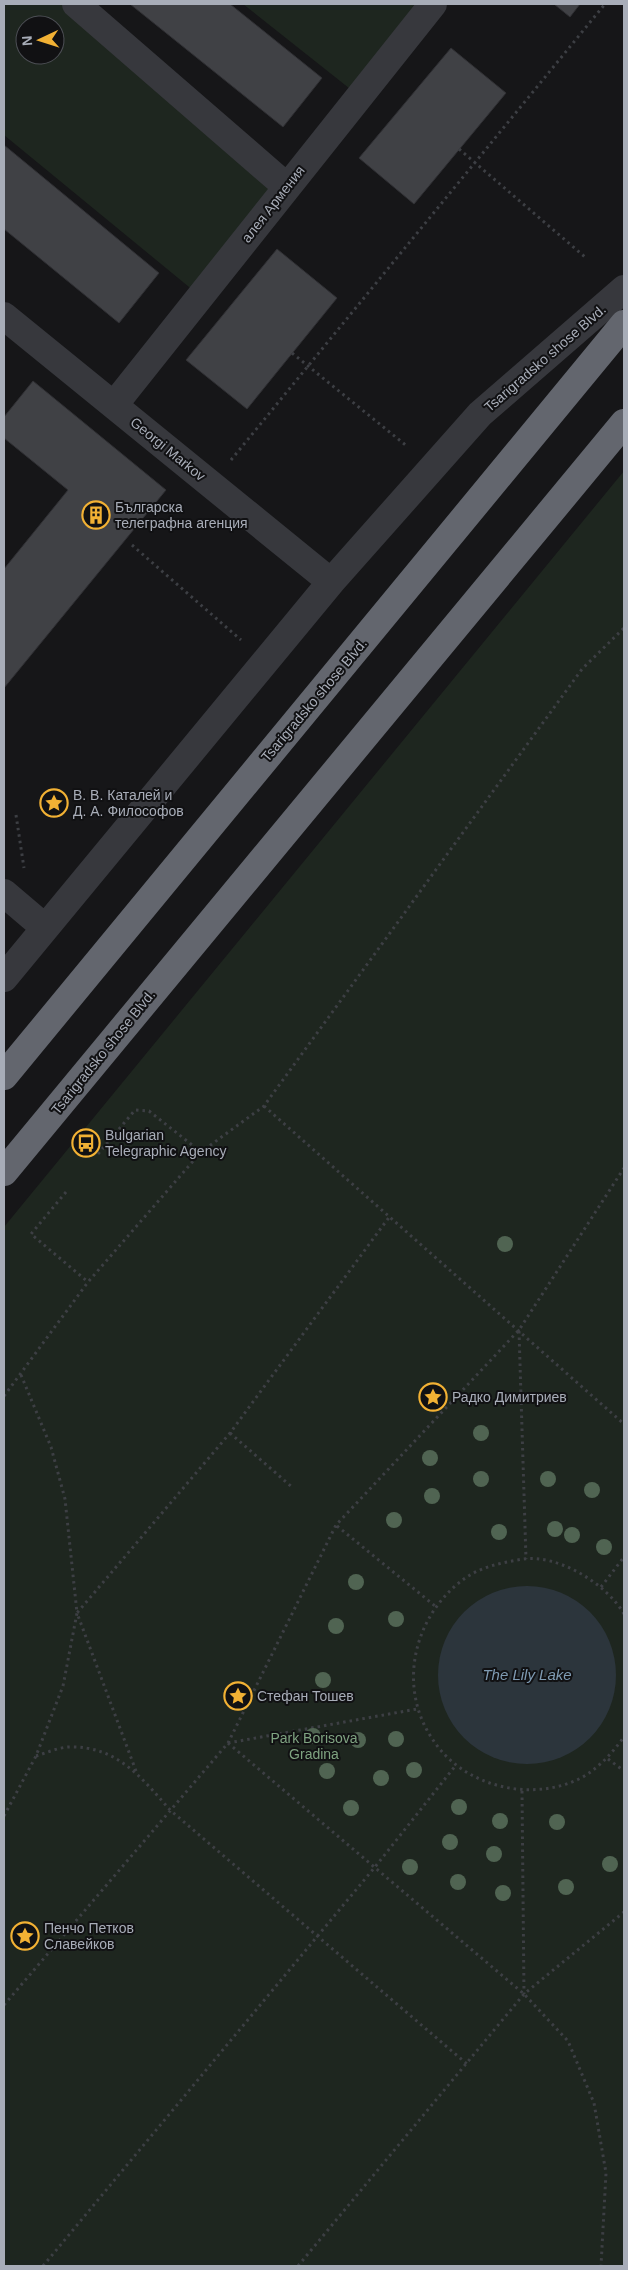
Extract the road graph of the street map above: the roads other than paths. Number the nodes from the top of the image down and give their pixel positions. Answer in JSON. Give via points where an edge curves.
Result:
{"nodes":[{"id":1,"x":76,"y":4,"type":"edge"},
{"id":2,"x":433,"y":4,"type":"edge"},
{"id":3,"x":286,"y":187,"type":"junction"},
{"id":4,"x":624,"y":289,"type":"edge"},
{"id":5,"x":4,"y":316,"type":"edge"},
{"id":6,"x":624,"y":324,"type":"edge"},
{"id":7,"x":114,"y":405,"type":"junction"},
{"id":8,"x":624,"y":423,"type":"edge"},
{"id":9,"x":331,"y":582,"type":"junction"},
{"id":10,"x":4,"y":893,"type":"edge"},
{"id":11,"x":44,"y":928,"type":"junction"},
{"id":12,"x":4,"y":978,"type":"edge"},
{"id":13,"x":4,"y":1076,"type":"edge"},
{"id":14,"x":4,"y":1172,"type":"edge"}],
"edges":[{"from":1,"to":3,"type":"street"},
{"from":2,"to":3,"type":"street","name":"алея Армения"},
{"from":3,"to":7,"type":"street","name":"алея Армения"},
{"from":4,"to":9,"type":"street","name":"Tsarigradsko shose Blvd.","via":[[480,414]]},
{"from":5,"to":7,"type":"street","name":"Georgi Markov"},
{"from":6,"to":13,"type":"highway","name":"Tsarigradsko shose Blvd."},
{"from":7,"to":9,"type":"street","name":"Georgi Markov"},
{"from":8,"to":14,"type":"highway","name":"Tsarigradsko shose Blvd."},
{"from":9,"to":11,"type":"street","name":"Tsarigradsko shose Blvd."},
{"from":10,"to":11,"type":"street"},
{"from":11,"to":12,"type":"street","name":"Tsarigradsko shose Blvd."}]}
